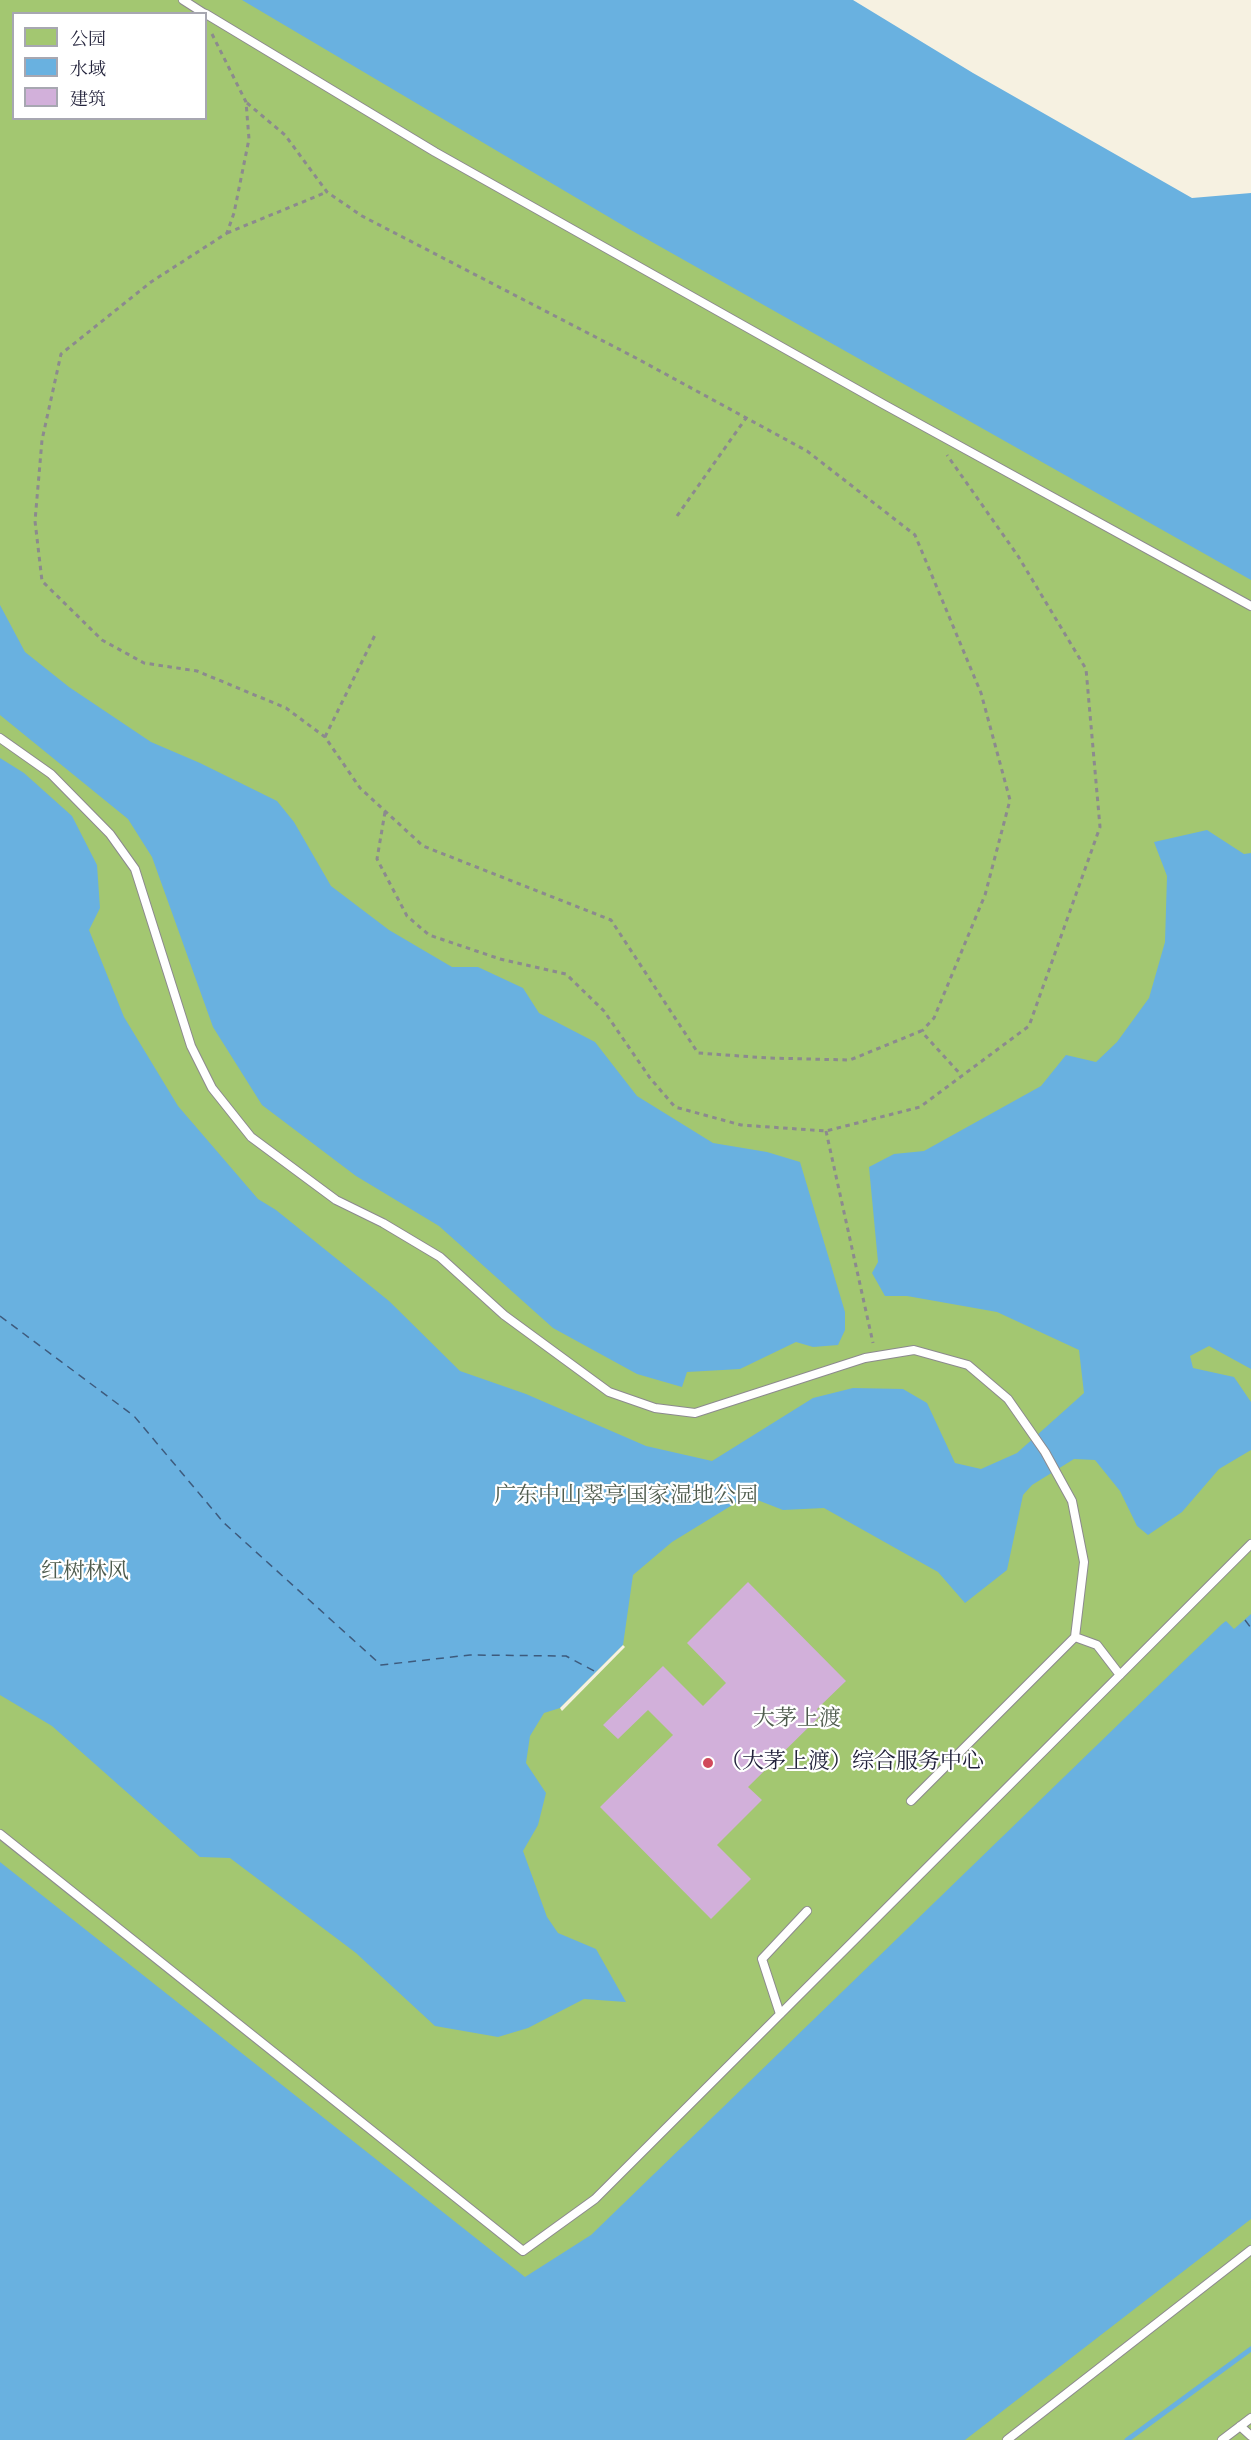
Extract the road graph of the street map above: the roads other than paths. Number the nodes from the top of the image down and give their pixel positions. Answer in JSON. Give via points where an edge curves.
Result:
{"nodes":[{"id":1,"x":183,"y":0,"type":"edge"},
{"id":2,"x":202,"y":12,"type":"edge"},
{"id":3,"x":207,"y":15,"type":"edge"},
{"id":4,"x":1251,"y":606,"type":"edge"},
{"id":5,"x":0,"y":738,"type":"edge"},
{"id":6,"x":1251,"y":1544,"type":"edge"},
{"id":7,"x":1075,"y":1637,"type":"junction"},
{"id":8,"x":1120,"y":1676,"type":"junction"},
{"id":9,"x":911,"y":1801,"type":"dead end"},
{"id":10,"x":0,"y":1834,"type":"edge"},
{"id":11,"x":807,"y":1911,"type":"dead end"},
{"id":12,"x":780,"y":2014,"type":"junction"},
{"id":13,"x":1251,"y":2250,"type":"edge"},
{"id":14,"x":1251,"y":2418,"type":"edge"},
{"id":15,"x":1240,"y":2426,"type":"junction"},
{"id":16,"x":1251,"y":2436,"type":"edge"},
{"id":17,"x":1007,"y":2440,"type":"edge"},
{"id":18,"x":1222,"y":2440,"type":"edge"}],
"edges":[{"from":1,"to":2,"type":"lane"},
{"from":3,"to":4,"type":"lane","via":[[435,152]]},
{"from":5,"to":7,"type":"lane","via":[[51,774],[110,834],[135,869],[191,1046],[212,1088],[251,1137],[336,1200],[440,1257],[504,1315],[609,1392],[655,1408],[695,1413],[876,1356],[914,1350],[968,1365],[1008,1400],[1071,1501],[1084,1562]]},
{"from":6,"to":8,"type":"lane","via":[[1217,1583]]},
{"from":7,"to":8,"type":"lane","via":[[1097,1646]]},
{"from":7,"to":9,"type":"lane"},
{"from":8,"to":12,"type":"lane"},
{"from":10,"to":12,"type":"lane","via":[[523,2251],[595,2199]]},
{"from":11,"to":12,"type":"lane","via":[[762,1959]]},
{"from":13,"to":17,"type":"lane"},
{"from":14,"to":15,"type":"lane"},
{"from":15,"to":16,"type":"lane"},
{"from":15,"to":18,"type":"lane"}]}
